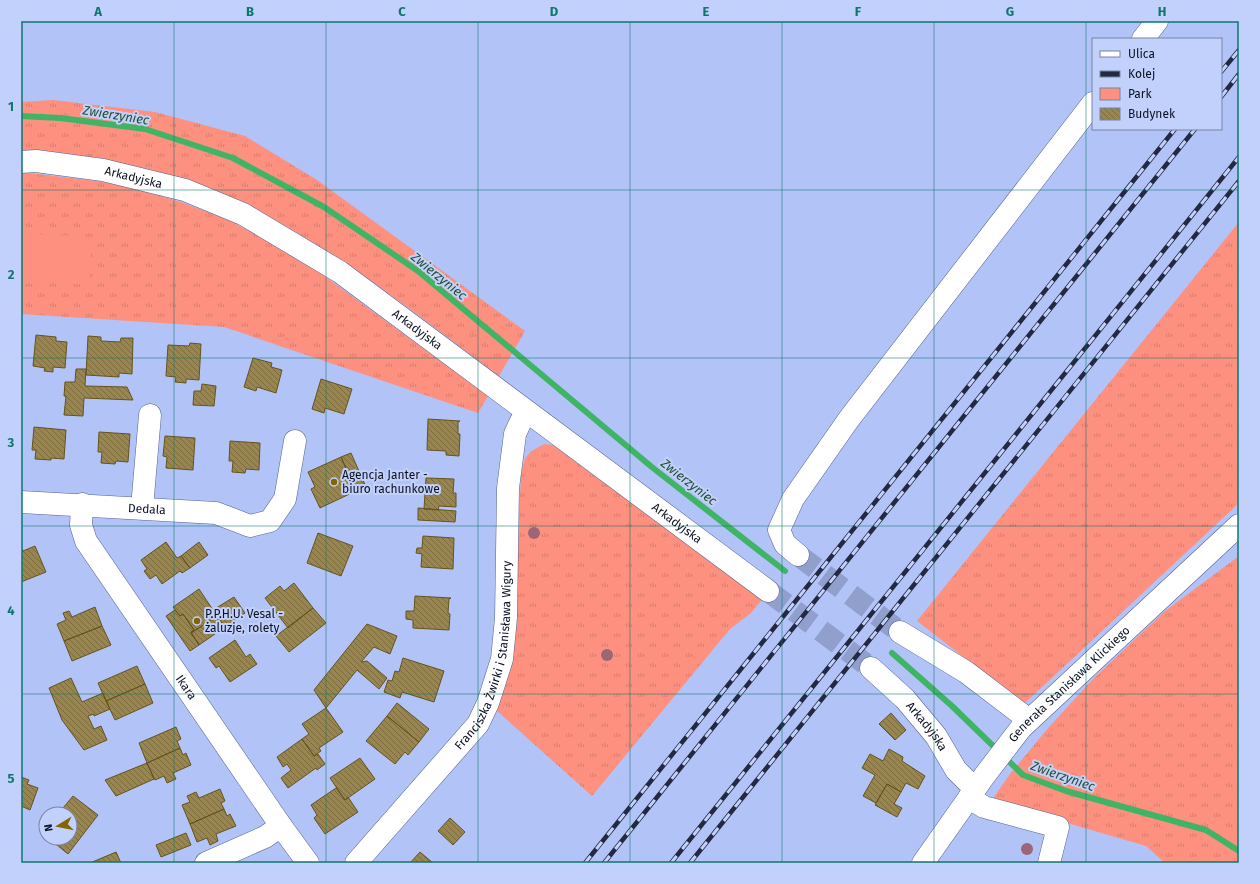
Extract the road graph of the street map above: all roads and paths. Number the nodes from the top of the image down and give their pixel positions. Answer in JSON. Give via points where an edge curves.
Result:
{"nodes":[{"id":1,"x":1157,"y":21,"type":"edge"},
{"id":2,"x":1144,"y":38,"type":"edge"},
{"id":3,"x":1092,"y":105,"type":"edge"},
{"id":4,"x":21,"y":162,"type":"edge"},
{"id":5,"x":527,"y":412,"type":"junction"},
{"id":6,"x":150,"y":415,"type":"dead end"},
{"id":7,"x":295,"y":440,"type":"dead end"},
{"id":8,"x":21,"y":502,"type":"edge"},
{"id":9,"x":82,"y":504,"type":"junction"},
{"id":10,"x":142,"y":508,"type":"junction"},
{"id":11,"x":1239,"y":525,"type":"edge"},
{"id":12,"x":798,"y":555,"type":"tunnel mouth"},
{"id":13,"x":768,"y":591,"type":"tunnel mouth"},
{"id":14,"x":900,"y":632,"type":"tunnel mouth"},
{"id":15,"x":871,"y":668,"type":"tunnel mouth"},
{"id":16,"x":1025,"y":724,"type":"junction"},
{"id":17,"x":976,"y":787,"type":"junction"},
{"id":18,"x":281,"y":826,"type":"junction"},
{"id":19,"x":206,"y":863,"type":"edge"},
{"id":20,"x":308,"y":863,"type":"edge"},
{"id":21,"x":356,"y":863,"type":"edge"},
{"id":22,"x":923,"y":863,"type":"edge"},
{"id":23,"x":1049,"y":863,"type":"edge"}],
"edges":[{"from":1,"to":2,"type":"street"},
{"from":3,"to":12,"type":"street","via":[[849,418],[793,499],[779,530],[785,544]]},
{"from":4,"to":5,"type":"street","name":"Arkadyjska","via":[[36,161],[103,170],[185,190],[242,214],[340,272]]},
{"from":5,"to":13,"type":"street","name":"Arkadyjska"},
{"from":5,"to":21,"type":"street","name":"Franciszka Żwirki i Stanisława Wigury","via":[[515,434],[508,488],[505,632],[502,658],[488,703],[478,724]]},
{"from":6,"to":10,"type":"street"},
{"from":7,"to":10,"type":"street","name":"Dedala","via":[[285,499],[270,521],[250,526],[216,513]]},
{"from":8,"to":9,"type":"street","name":"Dedala"},
{"from":9,"to":10,"type":"street","name":"Dedala"},
{"from":9,"to":18,"type":"street","name":"Ikara","via":[[81,525],[86,541]]},
{"from":11,"to":16,"type":"street","name":"Generała Stanisława Klickiego"},
{"from":14,"to":16,"type":"street","via":[[966,672]]},
{"from":15,"to":17,"type":"street","name":"Arkadyjska","via":[[905,699],[936,736],[956,770]]},
{"from":16,"to":17,"type":"street","name":"Generała Stanisława Klickiego"},
{"from":17,"to":22,"type":"street","name":"Generała Stanisława Klickiego"},
{"from":17,"to":23,"type":"street","name":"Arkadyjska","via":[[984,807],[1058,827]]},
{"from":18,"to":19,"type":"street","via":[[265,837]]},
{"from":18,"to":20,"type":"street","name":"Ikara"}]}
